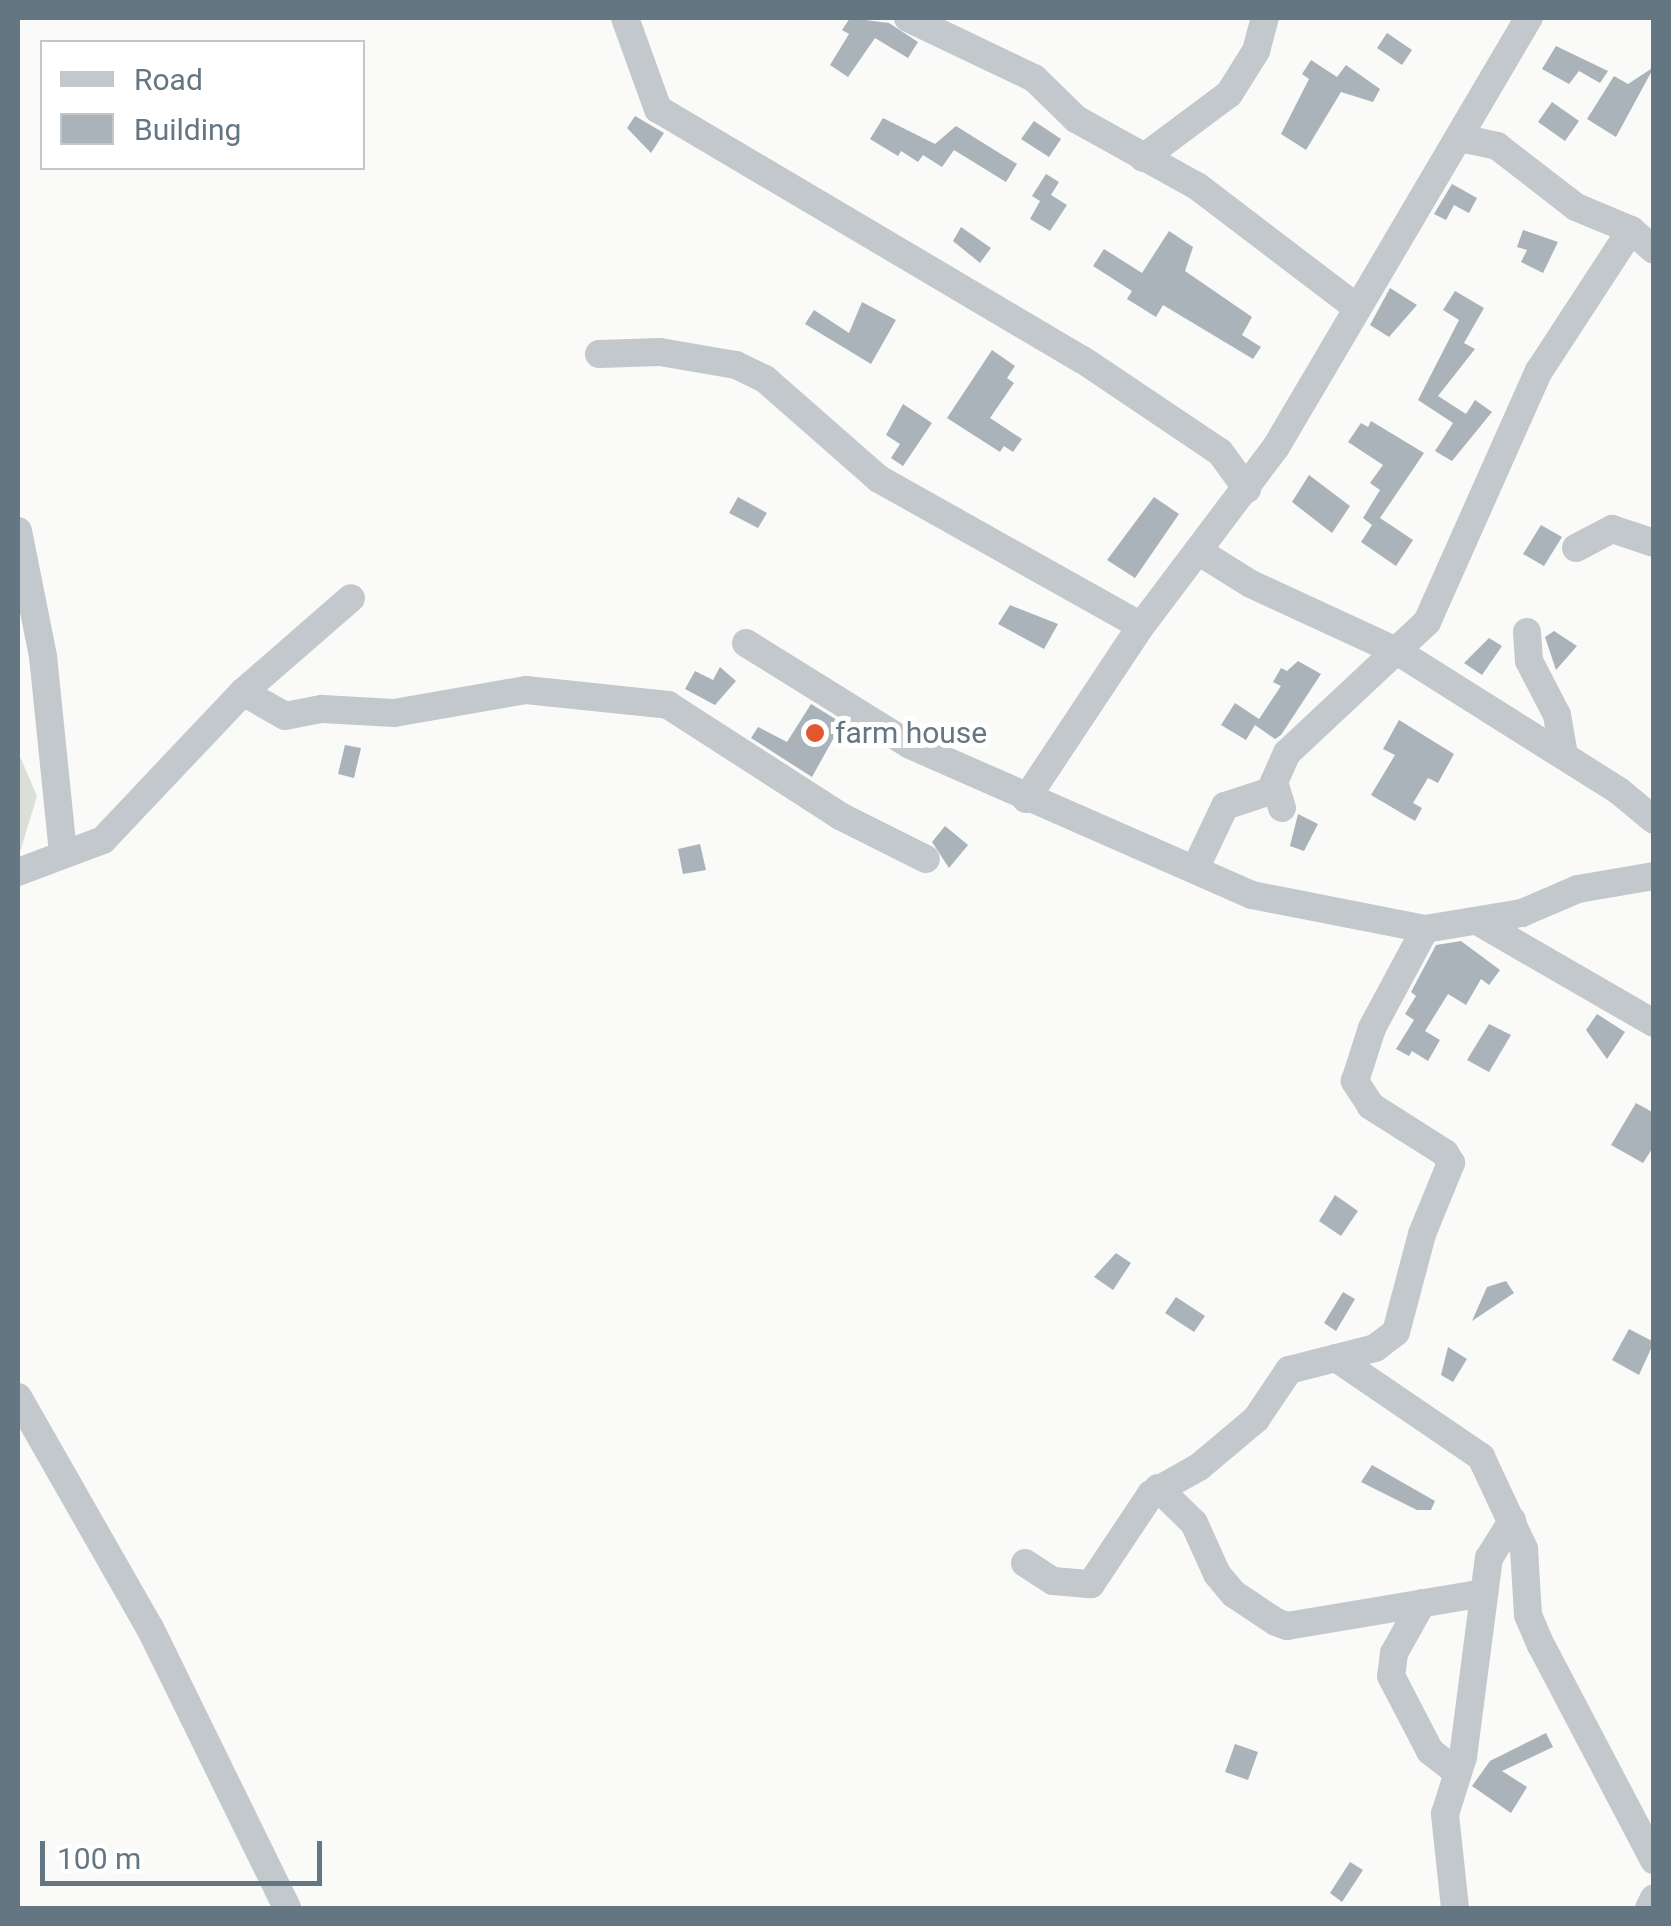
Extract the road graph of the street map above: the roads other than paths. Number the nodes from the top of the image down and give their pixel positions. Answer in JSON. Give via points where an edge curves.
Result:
{"nodes":[{"id":1,"x":624,"y":18,"type":"edge"},
{"id":2,"x":908,"y":18,"type":"edge"},
{"id":3,"x":1265,"y":18,"type":"edge"},
{"id":4,"x":1529,"y":18,"type":"edge"},
{"id":5,"x":1460,"y":138,"type":"junction"},
{"id":6,"x":1143,"y":158,"type":"junction"},
{"id":7,"x":1631,"y":230,"type":"junction"},
{"id":8,"x":1654,"y":250,"type":"edge"},
{"id":9,"x":1356,"y":307,"type":"junction"},
{"id":10,"x":599,"y":354,"type":"dead end"},
{"id":11,"x":1247,"y":489,"type":"junction"},
{"id":12,"x":18,"y":530,"type":"edge"},
{"id":13,"x":1654,"y":543,"type":"edge"},
{"id":14,"x":1576,"y":548,"type":"dead end"},
{"id":15,"x":1198,"y":551,"type":"junction"},
{"id":16,"x":351,"y":598,"type":"dead end"},
{"id":17,"x":1141,"y":626,"type":"junction"},
{"id":18,"x":1527,"y":632,"type":"dead end"},
{"id":19,"x":746,"y":643,"type":"dead end"},
{"id":20,"x":1400,"y":652,"type":"junction"},
{"id":21,"x":243,"y":692,"type":"junction"},
{"id":22,"x":1564,"y":755,"type":"junction"},
{"id":23,"x":1026,"y":799,"type":"junction"},
{"id":24,"x":1654,"y":820,"type":"edge"},
{"id":25,"x":63,"y":852,"type":"junction"},
{"id":26,"x":926,"y":859,"type":"dead end"},
{"id":27,"x":1195,"y":869,"type":"junction"},
{"id":28,"x":18,"y":872,"type":"edge"},
{"id":29,"x":1654,"y":876,"type":"edge"},
{"id":30,"x":1477,"y":921,"type":"junction"},
{"id":31,"x":1425,"y":928,"type":"junction"},
{"id":32,"x":1654,"y":1023,"type":"edge"},
{"id":33,"x":1336,"y":1358,"type":"junction"},
{"id":34,"x":18,"y":1397,"type":"edge"},
{"id":35,"x":1158,"y":1488,"type":"junction"},
{"id":36,"x":1512,"y":1522,"type":"junction"},
{"id":37,"x":1025,"y":1562,"type":"dead end"},
{"id":38,"x":1484,"y":1592,"type":"junction"},
{"id":39,"x":1422,"y":1603,"type":"junction"},
{"id":40,"x":1457,"y":1772,"type":"junction"},
{"id":41,"x":1654,"y":1860,"type":"edge"},
{"id":42,"x":1654,"y":1898,"type":"edge"},
{"id":43,"x":287,"y":1908,"type":"edge"},
{"id":44,"x":1455,"y":1908,"type":"edge"},
{"id":45,"x":1648,"y":1908,"type":"edge"}],
"edges":[{"from":1,"to":11,"type":"street","via":[[658,109],[1082,360],[1220,452]]},
{"from":2,"to":6,"type":"street","via":[[1034,78],[1076,119]]},
{"from":3,"to":6,"type":"street","via":[[1256,51],[1229,94]]},
{"from":4,"to":5,"type":"street"},
{"from":5,"to":7,"type":"street","via":[[1497,146],[1576,207]]},
{"from":5,"to":9,"type":"street"},
{"from":6,"to":9,"type":"street","via":[[1197,186]]},
{"from":7,"to":8,"type":"street"},
{"from":7,"to":20,"type":"street","via":[[1539,372],[1484,486],[1451,575],[1426,622]]},
{"from":9,"to":11,"type":"street"},
{"from":10,"to":17,"type":"street","via":[[660,352],[736,365],[765,379],[879,479]]},
{"from":11,"to":15,"type":"street"},
{"from":12,"to":25,"type":"street","via":[[43,656]]},
{"from":13,"to":14,"type":"street","via":[[1612,529]]},
{"from":15,"to":17,"type":"street"},
{"from":15,"to":20,"type":"street","via":[[1251,584]]},
{"from":16,"to":21,"type":"street"},
{"from":17,"to":23,"type":"street"},
{"from":18,"to":22,"type":"street","via":[[1528,661],[1557,715]]},
{"from":19,"to":23,"type":"street","via":[[910,745]]},
{"from":20,"to":22,"type":"street"},
{"from":20,"to":27,"type":"street","via":[[1295,745],[1278,799],[1225,806]]},
{"from":21,"to":25,"type":"street","via":[[114,830],[89,850]]},
{"from":21,"to":26,"type":"street","via":[[285,716],[322,709],[394,712],[526,690],[668,706],[840,816]]},
{"from":22,"to":24,"type":"street"},
{"from":23,"to":27,"type":"street"},
{"from":25,"to":28,"type":"street"},
{"from":27,"to":31,"type":"street","via":[[1252,894]]},
{"from":29,"to":30,"type":"street","via":[[1597,884]]},
{"from":30,"to":31,"type":"street"},
{"from":30,"to":32,"type":"street"},
{"from":31,"to":33,"type":"street","via":[[1372,1028],[1355,1081],[1371,1106],[1445,1153],[1450,1175],[1422,1234],[1396,1332],[1375,1348]]},
{"from":33,"to":35,"type":"street","via":[[1289,1370],[1256,1419],[1199,1467]]},
{"from":33,"to":36,"type":"street","via":[[1468,1443]]},
{"from":34,"to":43,"type":"street","via":[[150,1628]]},
{"from":35,"to":37,"type":"street","via":[[1136,1510],[1091,1584],[1053,1581]]},
{"from":35,"to":39,"type":"street","via":[[1194,1523],[1234,1594],[1276,1622],[1287,1626]]},
{"from":36,"to":38,"type":"street","via":[[1491,1549]]},
{"from":36,"to":41,"type":"street","via":[[1526,1564],[1528,1615]]},
{"from":38,"to":39,"type":"street"},
{"from":38,"to":40,"type":"street"},
{"from":39,"to":40,"type":"street","via":[[1394,1653],[1391,1676],[1430,1751]]},
{"from":40,"to":44,"type":"street","via":[[1444,1814]]},
{"from":42,"to":45,"type":"street"}]}
